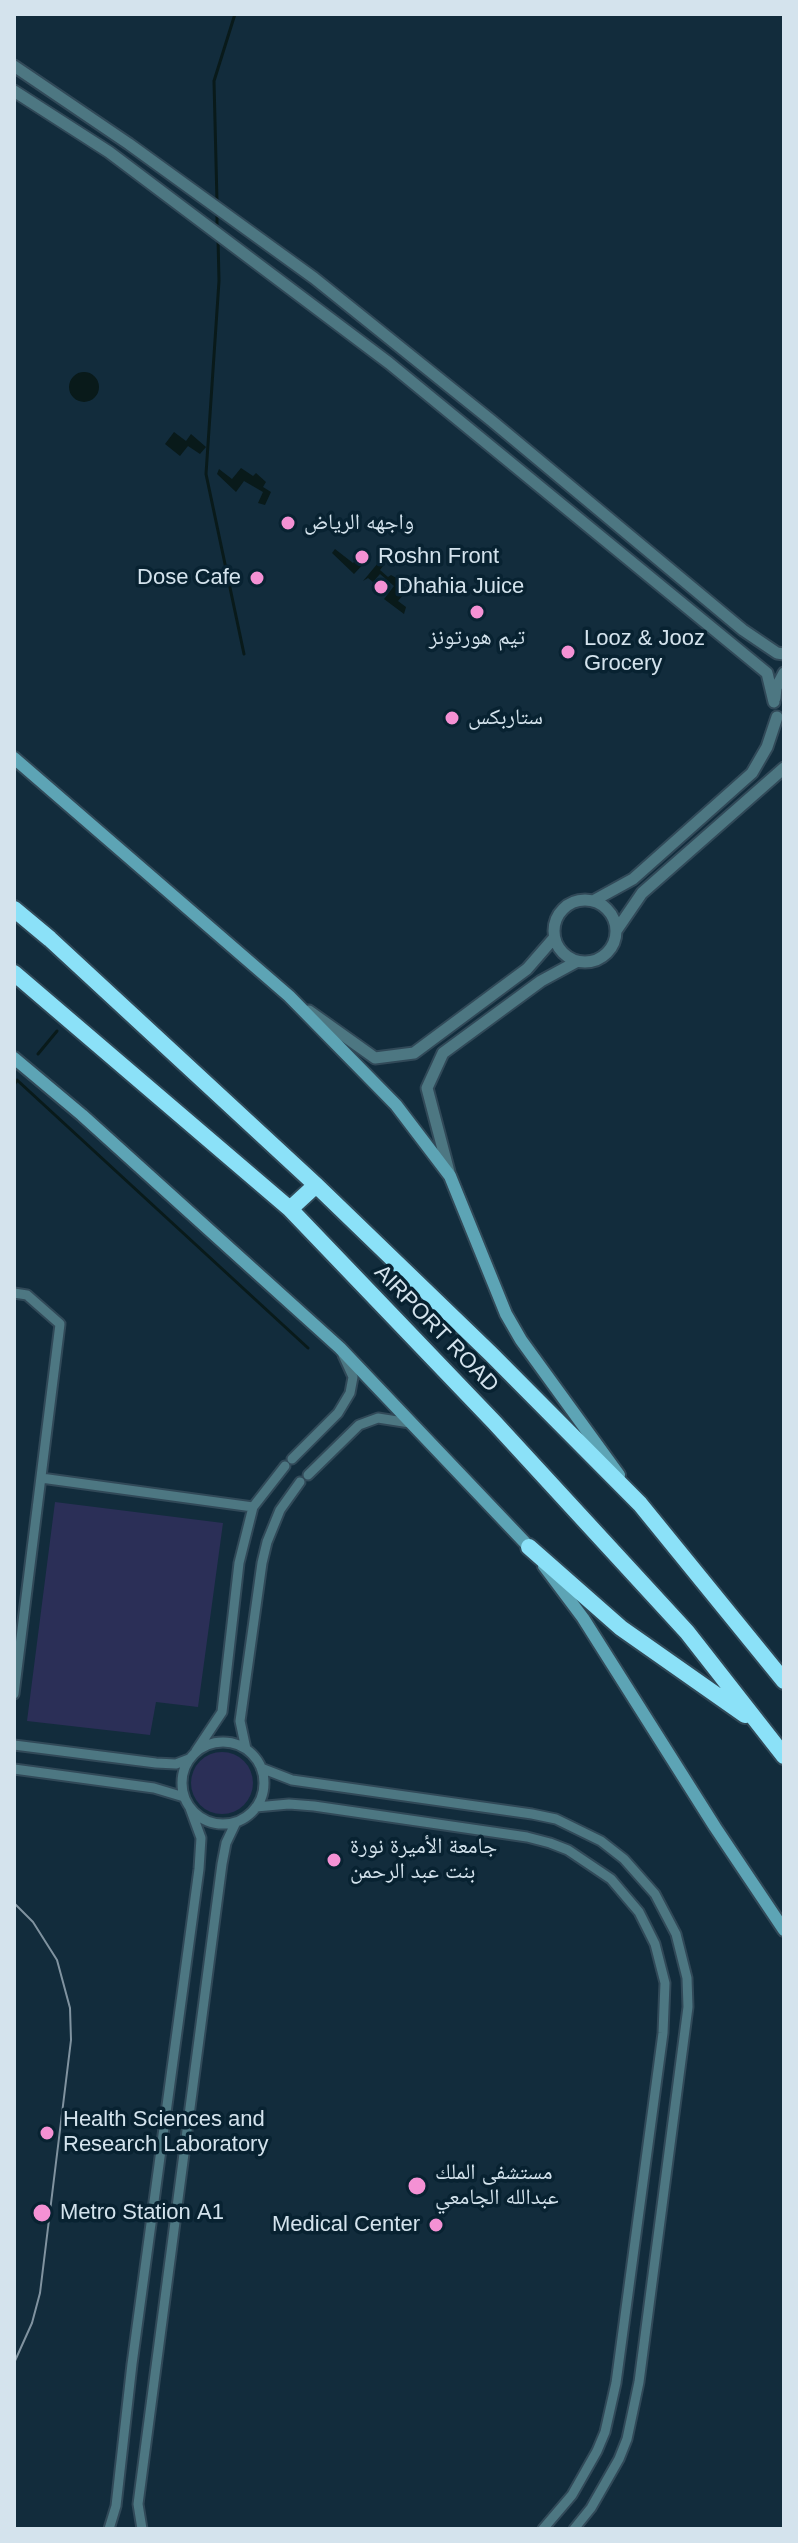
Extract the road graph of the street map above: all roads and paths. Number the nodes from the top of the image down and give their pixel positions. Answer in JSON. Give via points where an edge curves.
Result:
{"nodes":[{"id":1,"x":14,"y":66,"type":"edge"},
{"id":2,"x":14,"y":91,"type":"edge"},
{"id":3,"x":784,"y":654,"type":"edge"},
{"id":4,"x":784,"y":673,"type":"edge"},
{"id":5,"x":774,"y":702,"type":"junction"},
{"id":6,"x":777,"y":717,"type":"junction"},
{"id":7,"x":784,"y":729,"type":"edge"},
{"id":8,"x":14,"y":758,"type":"edge"},
{"id":9,"x":784,"y":768,"type":"edge"},
{"id":10,"x":593,"y":901,"type":"junction"},
{"id":11,"x":14,"y":909,"type":"edge"},
{"id":12,"x":616,"y":931,"type":"junction"},
{"id":13,"x":554,"y":938,"type":"junction"},
{"id":14,"x":576,"y":962,"type":"junction"},
{"id":15,"x":14,"y":973,"type":"edge"},
{"id":16,"x":289,"y":996,"type":"junction"},
{"id":17,"x":14,"y":1058,"type":"edge"},
{"id":18,"x":450,"y":1176,"type":"junction"},
{"id":19,"x":316,"y":1185,"type":"junction"},
{"id":20,"x":290,"y":1209,"type":"junction"},
{"id":21,"x":14,"y":1293,"type":"edge"},
{"id":22,"x":340,"y":1348,"type":"junction"},
{"id":23,"x":412,"y":1423,"type":"junction"},
{"id":24,"x":41,"y":1478,"type":"junction"},
{"id":25,"x":640,"y":1504,"type":"junction"},
{"id":26,"x":253,"y":1507,"type":"junction"},
{"id":27,"x":529,"y":1547,"type":"junction"},
{"id":28,"x":784,"y":1681,"type":"edge"},
{"id":29,"x":14,"y":1694,"type":"edge"},
{"id":30,"x":761,"y":1727,"type":"junction"},
{"id":31,"x":14,"y":1745,"type":"edge"},
{"id":32,"x":246,"y":1749,"type":"junction"},
{"id":33,"x":193,"y":1755,"type":"junction"},
{"id":34,"x":784,"y":1756,"type":"edge"},
{"id":35,"x":261,"y":1768,"type":"junction"},
{"id":36,"x":14,"y":1769,"type":"edge"},
{"id":37,"x":184,"y":1797,"type":"junction"},
{"id":38,"x":256,"y":1807,"type":"junction"},
{"id":39,"x":190,"y":1808,"type":"junction"},
{"id":40,"x":236,"y":1822,"type":"junction"},
{"id":41,"x":784,"y":1930,"type":"edge"},
{"id":42,"x":109,"y":2529,"type":"edge"},
{"id":43,"x":142,"y":2529,"type":"edge"},
{"id":44,"x":543,"y":2529,"type":"edge"},
{"id":45,"x":574,"y":2529,"type":"edge"}],
"edges":[{"from":1,"to":3,"type":"street","via":[[314,278],[743,630]]},
{"from":2,"to":5,"type":"street","via":[[109,152],[389,363],[767,673]]},
{"from":4,"to":5,"type":"street"},
{"from":5,"to":6,"type":"street"},
{"from":6,"to":7,"type":"street"},
{"from":6,"to":10,"type":"street","via":[[752,773],[633,879]]},
{"from":8,"to":16,"type":"main road"},
{"from":9,"to":12,"type":"street","via":[[642,893]]},
{"from":10,"to":12,"type":"street","via":[[607,909]]},
{"from":10,"to":13,"type":"street","via":[[578,900],[561,911]]},
{"from":11,"to":19,"type":"highway","name":"AIRPORT ROAD"},
{"from":12,"to":14,"type":"street","via":[[605,955]]},
{"from":13,"to":14,"type":"street"},
{"from":13,"to":16,"type":"street","via":[[527,969],[414,1053],[375,1058]]},
{"from":14,"to":18,"type":"street","via":[[541,981],[443,1053],[427,1088]]},
{"from":15,"to":20,"type":"highway","name":"AIRPORT ROAD"},
{"from":16,"to":18,"type":"main road","via":[[396,1105]]},
{"from":17,"to":22,"type":"main road"},
{"from":18,"to":25,"type":"main road","via":[[521,1340]]},
{"from":19,"to":20,"type":"highway"},
{"from":19,"to":25,"type":"highway","name":"AIRPORT ROAD"},
{"from":20,"to":30,"type":"highway","name":"AIRPORT ROAD","via":[[687,1632]]},
{"from":21,"to":24,"type":"street","via":[[27,1295],[60,1324]]},
{"from":22,"to":23,"type":"main road"},
{"from":22,"to":26,"type":"street","via":[[353,1377],[350,1393]]},
{"from":23,"to":27,"type":"main road"},
{"from":23,"to":32,"type":"street","via":[[378,1418],[359,1425],[280,1510],[264,1552],[240,1721]]},
{"from":24,"to":26,"type":"street"},
{"from":24,"to":29,"type":"street"},
{"from":25,"to":28,"type":"highway","name":"AIRPORT ROAD"},
{"from":26,"to":33,"type":"street","via":[[239,1563],[222,1712]]},
{"from":27,"to":30,"type":"highway","via":[[621,1628]]},
{"from":27,"to":41,"type":"main road","via":[[583,1618]]},
{"from":30,"to":34,"type":"highway","name":"AIRPORT ROAD"},
{"from":31,"to":33,"type":"street","via":[[156,1763],[176,1764]]},
{"from":32,"to":33,"type":"street","via":[[221,1742]]},
{"from":32,"to":35,"type":"street"},
{"from":33,"to":37,"type":"street","via":[[183,1771]]},
{"from":35,"to":38,"type":"street","via":[[264,1781]]},
{"from":35,"to":45,"type":"street","via":[[292,1780],[556,1819],[624,1859],[655,1894],[676,1934],[688,2007],[639,2382],[619,2459]]},
{"from":36,"to":37,"type":"street","via":[[154,1788]]},
{"from":37,"to":39,"type":"street"},
{"from":38,"to":40,"type":"street"},
{"from":38,"to":44,"type":"street","via":[[314,1806],[550,1843],[611,1879],[639,1912],[655,1944],[665,1983],[663,2033],[616,2383],[597,2451],[572,2495]]},
{"from":39,"to":40,"type":"street","via":[[210,1823]]},
{"from":39,"to":42,"type":"street","via":[[201,1838],[199,1869]]},
{"from":40,"to":43,"type":"street","via":[[222,1864],[138,2504]]}]}
